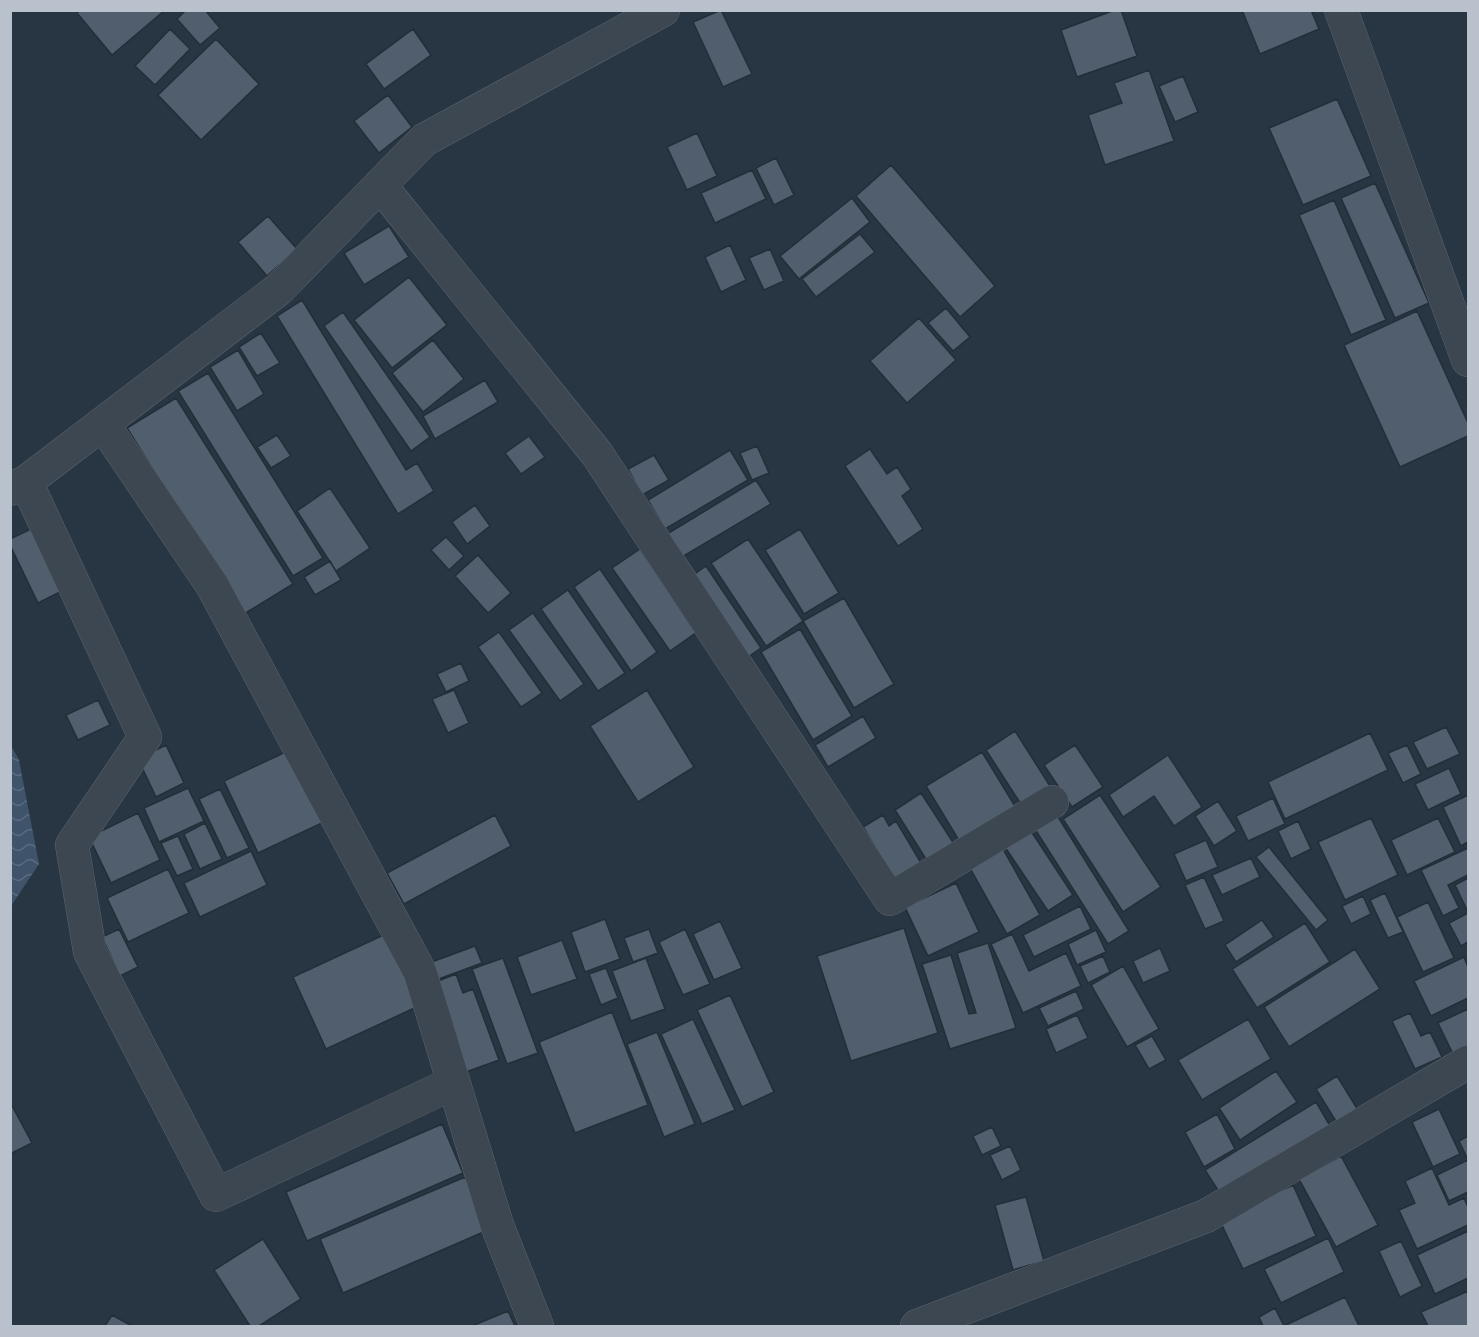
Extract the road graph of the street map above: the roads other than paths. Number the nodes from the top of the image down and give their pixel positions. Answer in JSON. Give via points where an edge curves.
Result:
{"nodes":[{"id":1,"x":663,"y":10,"type":"edge"},
{"id":2,"x":1341,"y":10,"type":"edge"},
{"id":3,"x":380,"y":185,"type":"junction"},
{"id":4,"x":1468,"y":360,"type":"edge"},
{"id":5,"x":103,"y":424,"type":"junction"},
{"id":6,"x":18,"y":486,"type":"edge"},
{"id":7,"x":1052,"y":802,"type":"dead end"},
{"id":8,"x":1468,"y":1062,"type":"edge"},
{"id":9,"x":453,"y":1083,"type":"junction"},
{"id":10,"x":537,"y":1326,"type":"edge"},
{"id":11,"x":918,"y":1326,"type":"edge"}],
"edges":[{"from":1,"to":3,"type":"street","via":[[424,140]]},
{"from":2,"to":4,"type":"street"},
{"from":3,"to":5,"type":"street","via":[[279,288]]},
{"from":3,"to":7,"type":"street","via":[[597,454],[890,899]]},
{"from":5,"to":6,"type":"street"},
{"from":5,"to":9,"type":"street","via":[[212,585],[420,972]]},
{"from":6,"to":9,"type":"street","via":[[145,736],[72,845],[90,952],[216,1195]]},
{"from":8,"to":11,"type":"street","via":[[1206,1215]]},
{"from":9,"to":10,"type":"street","via":[[496,1225]]}]}
